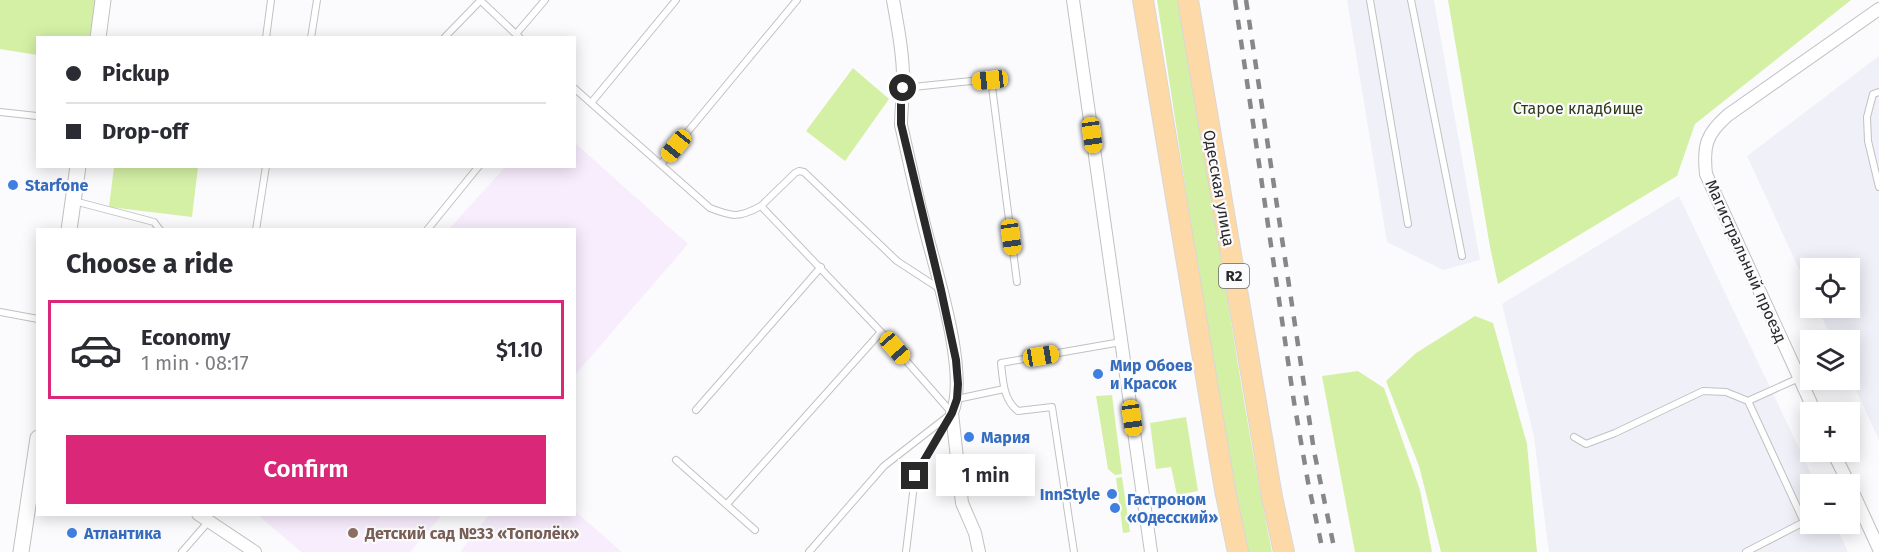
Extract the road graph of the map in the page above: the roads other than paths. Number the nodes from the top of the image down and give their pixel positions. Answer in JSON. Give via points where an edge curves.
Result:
{"nodes":[{"id":1,"x":103,"y":0,"type":"edge"},
{"id":2,"x":271,"y":0,"type":"edge"},
{"id":3,"x":317,"y":0,"type":"edge"},
{"id":4,"x":545,"y":0,"type":"edge"},
{"id":5,"x":676,"y":0,"type":"edge"},
{"id":6,"x":797,"y":0,"type":"edge"},
{"id":7,"x":893,"y":0,"type":"edge"},
{"id":8,"x":1073,"y":0,"type":"edge"},
{"id":9,"x":1143,"y":0,"type":"edge"},
{"id":10,"x":1188,"y":0,"type":"edge"},
{"id":11,"x":1370,"y":0,"type":"edge"},
{"id":12,"x":1411,"y":0,"type":"edge"},
{"id":13,"x":480,"y":1,"type":"edge"},
{"id":14,"x":1879,"y":9,"type":"edge"},
{"id":15,"x":98,"y":36,"type":"edge"},
{"id":16,"x":266,"y":36,"type":"edge"},
{"id":17,"x":311,"y":36,"type":"edge"},
{"id":18,"x":446,"y":36,"type":"edge"},
{"id":19,"x":518,"y":36,"type":"edge"},
{"id":20,"x":903,"y":88,"type":"junction"},
{"id":21,"x":576,"y":90,"type":"edge"},
{"id":22,"x":1879,"y":92,"type":"edge"},
{"id":23,"x":591,"y":103,"type":"junction"},
{"id":24,"x":0,"y":112,"type":"edge"},
{"id":25,"x":36,"y":116,"type":"edge"},
{"id":26,"x":661,"y":164,"type":"junction"},
{"id":27,"x":78,"y":168,"type":"edge"},
{"id":28,"x":266,"y":168,"type":"edge"},
{"id":29,"x":477,"y":168,"type":"edge"},
{"id":30,"x":1879,"y":188,"type":"edge"},
{"id":31,"x":73,"y":201,"type":"junction"},
{"id":32,"x":761,"y":206,"type":"junction"},
{"id":33,"x":1408,"y":224,"type":"dead end"},
{"id":34,"x":69,"y":228,"type":"edge"},
{"id":35,"x":158,"y":228,"type":"edge"},
{"id":36,"x":256,"y":228,"type":"edge"},
{"id":37,"x":429,"y":228,"type":"edge"},
{"id":38,"x":1462,"y":256,"type":"dead end"},
{"id":39,"x":821,"y":267,"type":"junction"},
{"id":40,"x":1017,"y":282,"type":"dead end"},
{"id":41,"x":941,"y":290,"type":"junction"},
{"id":42,"x":0,"y":312,"type":"edge"},
{"id":43,"x":36,"y":319,"type":"edge"},
{"id":44,"x":881,"y":332,"type":"junction"},
{"id":45,"x":1121,"y":342,"type":"junction"},
{"id":46,"x":1799,"y":378,"type":"junction"},
{"id":47,"x":1004,"y":389,"type":"junction"},
{"id":48,"x":957,"y":399,"type":"junction"},
{"id":49,"x":1748,"y":401,"type":"junction"},
{"id":50,"x":1810,"y":402,"type":"edge"},
{"id":51,"x":696,"y":410,"type":"dead end"},
{"id":52,"x":952,"y":413,"type":"junction"},
{"id":53,"x":1574,"y":437,"type":"dead end"},
{"id":54,"x":676,"y":460,"type":"dead end"},
{"id":55,"x":35,"y":475,"type":"edge"},
{"id":56,"x":727,"y":504,"type":"junction"},
{"id":57,"x":1860,"y":508,"type":"edge"},
{"id":58,"x":204,"y":517,"type":"edge"},
{"id":59,"x":755,"y":530,"type":"dead end"},
{"id":60,"x":1879,"y":549,"type":"edge"},
{"id":61,"x":251,"y":551,"type":"edge"},
{"id":62,"x":21,"y":552,"type":"edge"},
{"id":63,"x":182,"y":552,"type":"edge"},
{"id":64,"x":809,"y":552,"type":"edge"},
{"id":65,"x":906,"y":552,"type":"edge"},
{"id":66,"x":979,"y":552,"type":"edge"},
{"id":67,"x":1074,"y":552,"type":"edge"},
{"id":68,"x":1150,"y":552,"type":"edge"},
{"id":69,"x":1238,"y":552,"type":"edge"},
{"id":70,"x":1284,"y":552,"type":"edge"},
{"id":71,"x":1746,"y":552,"type":"edge"}],
"edges":[{"from":1,"to":15,"type":"street"},
{"from":2,"to":16,"type":"lane"},
{"from":3,"to":17,"type":"lane"},
{"from":4,"to":19,"type":"lane"},
{"from":5,"to":23,"type":"lane"},
{"from":6,"to":26,"type":"lane"},
{"from":7,"to":20,"type":"street"},
{"from":8,"to":45,"type":"street"},
{"from":9,"to":69,"type":"main road"},
{"from":10,"to":70,"type":"main road","name":"Одесская улица","number":"R2"},
{"from":11,"to":33,"type":"lane"},
{"from":12,"to":38,"type":"lane"},
{"from":13,"to":18,"type":"lane"},
{"from":13,"to":19,"type":"lane"},
{"from":14,"to":46,"type":"street","name":"Магистральный проезд","via":[[1728,115],[1709,136],[1705,148],[1706,174]]},
{"from":20,"to":40,"type":"lane","via":[[990,80]]},
{"from":20,"to":41,"type":"street","via":[[901,124]]},
{"from":21,"to":23,"type":"lane"},
{"from":22,"to":30,"type":"lane","via":[[1874,94],[1867,117],[1868,141]]},
{"from":23,"to":26,"type":"lane"},
{"from":24,"to":25,"type":"lane"},
{"from":26,"to":32,"type":"lane","via":[[710,208],[737,216]]},
{"from":27,"to":31,"type":"street"},
{"from":28,"to":36,"type":"lane"},
{"from":29,"to":37,"type":"lane"},
{"from":31,"to":34,"type":"street"},
{"from":31,"to":35,"type":"lane","via":[[154,222]]},
{"from":32,"to":39,"type":"lane"},
{"from":32,"to":41,"type":"lane","via":[[795,173],[804,172],[897,261]]},
{"from":39,"to":44,"type":"lane"},
{"from":39,"to":51,"type":"lane"},
{"from":41,"to":48,"type":"street","via":[[956,360]]},
{"from":42,"to":43,"type":"lane"},
{"from":44,"to":52,"type":"lane"},
{"from":44,"to":56,"type":"lane"},
{"from":45,"to":47,"type":"lane","via":[[1001,363]]},
{"from":45,"to":68,"type":"street"},
{"from":46,"to":49,"type":"lane"},
{"from":46,"to":50,"type":"street","name":"Магистральный проезд"},
{"from":47,"to":48,"type":"lane"},
{"from":47,"to":67,"type":"lane","via":[[1011,406],[1018,411],[1052,407]]},
{"from":48,"to":52,"type":"street"},
{"from":49,"to":53,"type":"lane","via":[[1726,392],[1703,391],[1586,444]]},
{"from":49,"to":71,"type":"lane","via":[[1804,522]]},
{"from":52,"to":64,"type":"lane","via":[[884,466]]},
{"from":52,"to":65,"type":"lane","via":[[915,476]]},
{"from":52,"to":66,"type":"street","via":[[962,503]]},
{"from":54,"to":56,"type":"lane"},
{"from":55,"to":62,"type":"street"},
{"from":56,"to":59,"type":"lane"},
{"from":57,"to":60,"type":"street"},
{"from":58,"to":61,"type":"street"},
{"from":58,"to":63,"type":"lane"}]}
